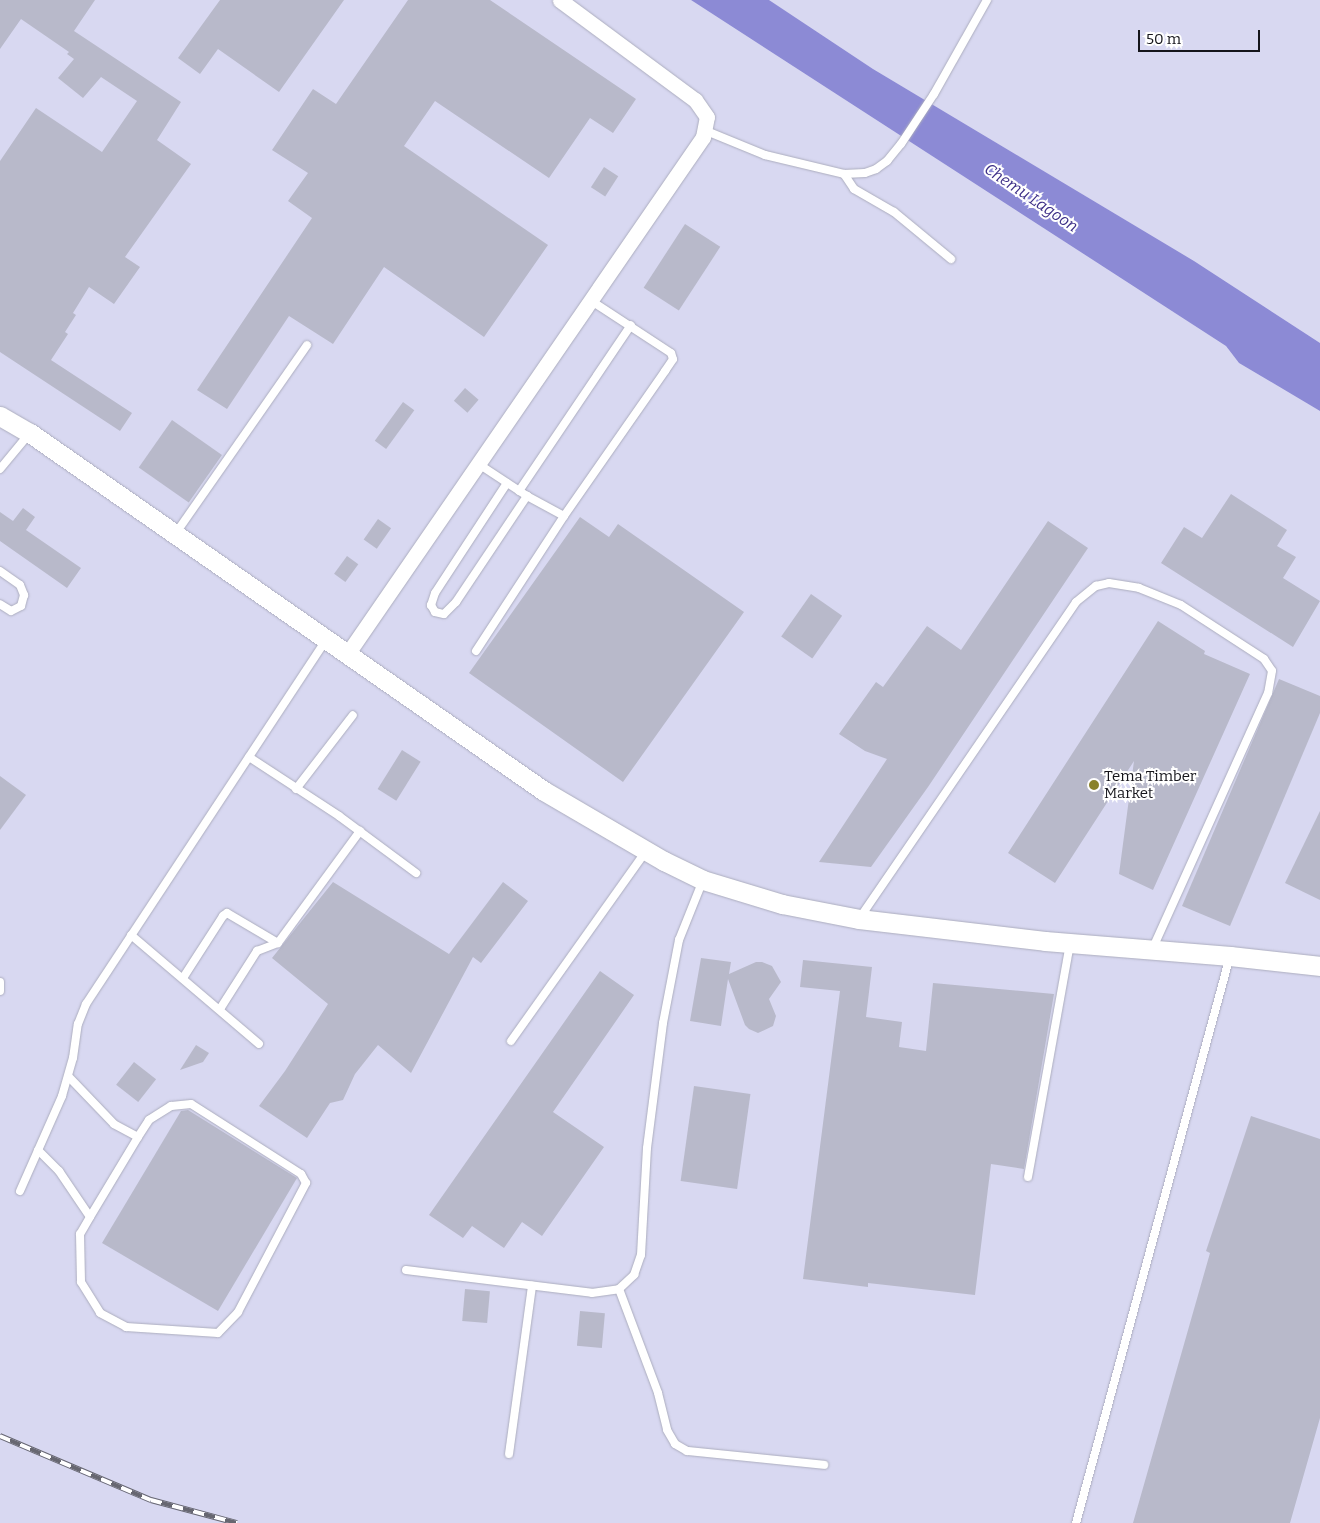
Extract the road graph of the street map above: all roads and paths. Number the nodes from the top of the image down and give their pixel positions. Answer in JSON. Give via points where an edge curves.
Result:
{"nodes":[{"id":1,"x":560,"y":0,"type":"edge"},
{"id":2,"x":987,"y":0,"type":"edge"},
{"id":3,"x":704,"y":130,"type":"junction"},
{"id":4,"x":844,"y":174,"type":"junction"},
{"id":5,"x":951,"y":259,"type":"dead end"},
{"id":6,"x":590,"y":300,"type":"junction"},
{"id":7,"x":632,"y":325,"type":"junction"},
{"id":8,"x":307,"y":345,"type":"dead end"},
{"id":9,"x":0,"y":416,"type":"edge"},
{"id":10,"x":30,"y":433,"type":"junction"},
{"id":11,"x":477,"y":463,"type":"junction"},
{"id":12,"x":0,"y":469,"type":"edge"},
{"id":13,"x":507,"y":483,"type":"junction"},
{"id":14,"x":519,"y":490,"type":"junction"},
{"id":15,"x":527,"y":496,"type":"junction"},
{"id":16,"x":564,"y":516,"type":"junction"},
{"id":17,"x":176,"y":534,"type":"junction"},
{"id":18,"x":0,"y":571,"type":"edge"},
{"id":19,"x":0,"y":604,"type":"edge"},
{"id":20,"x":327,"y":638,"type":"junction"},
{"id":21,"x":476,"y":651,"type":"dead end"},
{"id":22,"x":348,"y":653,"type":"junction"},
{"id":23,"x":354,"y":715,"type":"dead end"},
{"id":24,"x":249,"y":757,"type":"junction"},
{"id":25,"x":296,"y":789,"type":"junction"},
{"id":26,"x":360,"y":831,"type":"junction"},
{"id":27,"x":646,"y":851,"type":"junction"},
{"id":28,"x":416,"y":873,"type":"dead end"},
{"id":29,"x":703,"y":880,"type":"junction"},
{"id":30,"x":859,"y":919,"type":"junction"},
{"id":31,"x":131,"y":935,"type":"junction"},
{"id":32,"x":278,"y":943,"type":"junction"},
{"id":33,"x":1070,"y":943,"type":"junction"},
{"id":34,"x":1152,"y":950,"type":"junction"},
{"id":35,"x":1230,"y":956,"type":"junction"},
{"id":36,"x":1320,"y":966,"type":"edge"},
{"id":37,"x":183,"y":978,"type":"junction"},
{"id":38,"x":0,"y":982,"type":"edge"},
{"id":39,"x":0,"y":991,"type":"edge"},
{"id":40,"x":220,"y":1009,"type":"junction"},
{"id":41,"x":511,"y":1041,"type":"dead end"},
{"id":42,"x":260,"y":1044,"type":"dead end"},
{"id":43,"x":68,"y":1076,"type":"junction"},
{"id":44,"x":138,"y":1137,"type":"junction"},
{"id":45,"x":38,"y":1150,"type":"junction"},
{"id":46,"x":1028,"y":1177,"type":"dead end"},
{"id":47,"x":20,"y":1191,"type":"dead end"},
{"id":48,"x":90,"y":1217,"type":"junction"},
{"id":49,"x":406,"y":1270,"type":"dead end"},
{"id":50,"x":532,"y":1286,"type":"junction"},
{"id":51,"x":619,"y":1289,"type":"junction"},
{"id":52,"x":509,"y":1454,"type":"dead end"},
{"id":53,"x":824,"y":1465,"type":"dead end"},
{"id":54,"x":1076,"y":1523,"type":"edge"}],
"edges":[{"from":1,"to":3,"type":"street","via":[[695,100],[707,117]]},
{"from":2,"to":4,"type":"lane","via":[[934,94],[901,144],[876,169]]},
{"from":3,"to":4,"type":"lane","via":[[765,155]]},
{"from":3,"to":6,"type":"street","via":[[703,137]]},
{"from":4,"to":5,"type":"lane","via":[[854,189],[894,212]]},
{"from":6,"to":7,"type":"lane"},
{"from":6,"to":11,"type":"street"},
{"from":7,"to":14,"type":"lane"},
{"from":7,"to":16,"type":"lane","via":[[671,353],[673,359]]},
{"from":8,"to":17,"type":"lane"},
{"from":9,"to":10,"type":"street"},
{"from":10,"to":12,"type":"lane"},
{"from":10,"to":17,"type":"street"},
{"from":11,"to":13,"type":"lane"},
{"from":11,"to":22,"type":"street"},
{"from":13,"to":14,"type":"lane"},
{"from":13,"to":15,"type":"lane","via":[[435,593],[431,605],[435,612],[444,614],[456,602]]},
{"from":14,"to":15,"type":"lane"},
{"from":15,"to":16,"type":"lane"},
{"from":16,"to":21,"type":"lane"},
{"from":17,"to":20,"type":"street"},
{"from":18,"to":19,"type":"lane","via":[[20,585],[24,595],[21,606],[11,611]]},
{"from":20,"to":22,"type":"street"},
{"from":20,"to":24,"type":"lane"},
{"from":22,"to":27,"type":"street","via":[[544,791]]},
{"from":23,"to":25,"type":"lane"},
{"from":24,"to":25,"type":"lane"},
{"from":24,"to":31,"type":"lane"},
{"from":25,"to":26,"type":"lane"},
{"from":26,"to":28,"type":"lane"},
{"from":26,"to":32,"type":"lane"},
{"from":27,"to":29,"type":"street"},
{"from":27,"to":41,"type":"lane"},
{"from":29,"to":30,"type":"street","via":[[782,904]]},
{"from":29,"to":51,"type":"lane","via":[[679,940],[663,1023],[646,1148],[641,1255],[634,1275]]},
{"from":30,"to":33,"type":"street"},
{"from":30,"to":34,"type":"lane","via":[[1076,602],[1096,586],[1108,583],[1139,588],[1181,605],[1264,659],[1272,671],[1268,693]]},
{"from":31,"to":37,"type":"lane"},
{"from":31,"to":43,"type":"lane","via":[[86,1004],[78,1024]]},
{"from":32,"to":37,"type":"lane","via":[[228,914],[223,916]]},
{"from":32,"to":40,"type":"lane","via":[[257,952]]},
{"from":33,"to":34,"type":"street"},
{"from":33,"to":46,"type":"lane"},
{"from":34,"to":35,"type":"street"},
{"from":35,"to":36,"type":"street"},
{"from":35,"to":54,"type":"lane"},
{"from":37,"to":40,"type":"lane"},
{"from":38,"to":39,"type":"lane"},
{"from":40,"to":42,"type":"lane"},
{"from":43,"to":44,"type":"lane","via":[[114,1124]]},
{"from":43,"to":45,"type":"lane"},
{"from":44,"to":48,"type":"lane"},
{"from":44,"to":48,"type":"lane","via":[[149,1120],[171,1106],[191,1104],[302,1174],[306,1182],[298,1200],[238,1312],[218,1332],[207,1333],[126,1327],[100,1313],[81,1282],[80,1234]]},
{"from":45,"to":47,"type":"lane"},
{"from":45,"to":48,"type":"lane","via":[[59,1171]]},
{"from":49,"to":50,"type":"lane"},
{"from":50,"to":51,"type":"lane","via":[[592,1293]]},
{"from":50,"to":52,"type":"lane"},
{"from":51,"to":53,"type":"lane","via":[[658,1393],[667,1430],[675,1444],[687,1450]]}]}
